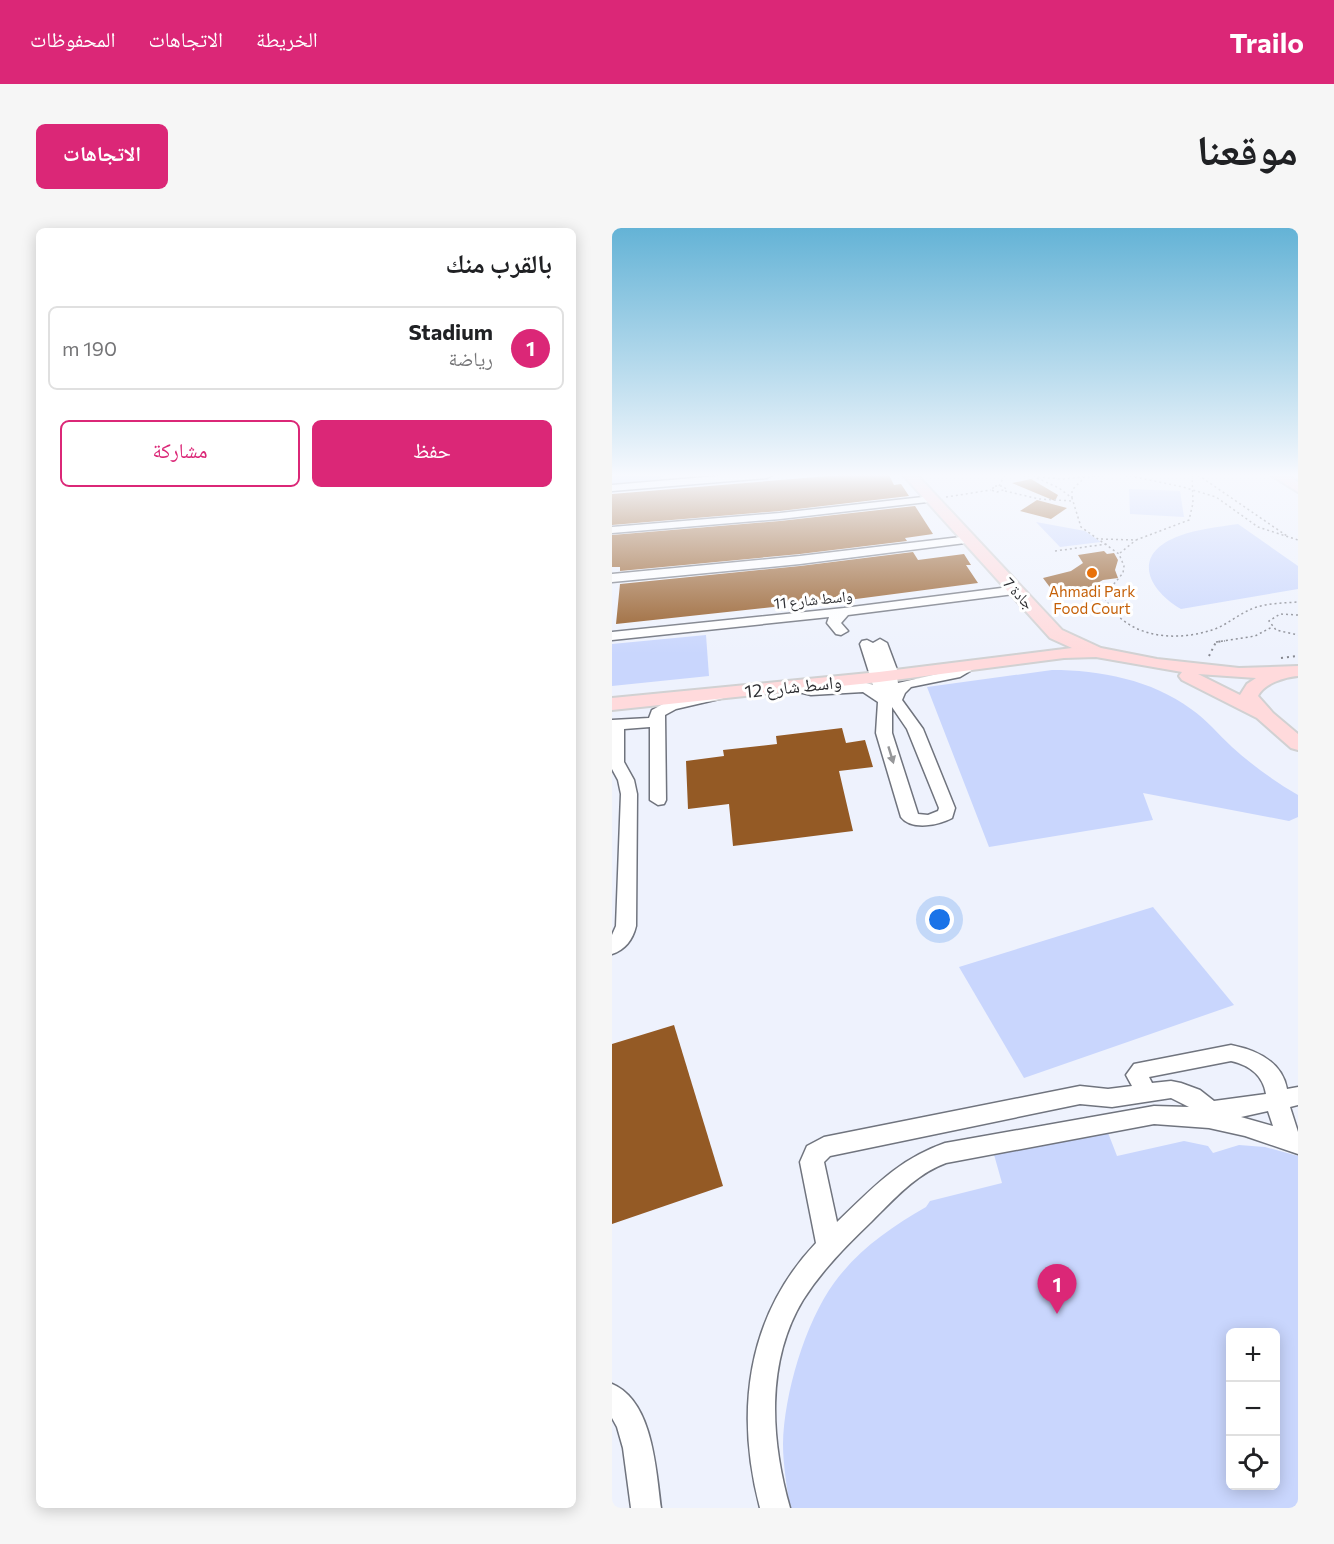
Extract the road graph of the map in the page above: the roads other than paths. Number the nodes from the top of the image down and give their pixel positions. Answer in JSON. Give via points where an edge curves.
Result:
{"nodes":[{"id":1,"x":964,"y":535,"type":"edge"},
{"id":2,"x":969,"y":540,"type":"junction"},
{"id":3,"x":612,"y":578,"type":"edge"},
{"id":4,"x":1017,"y":590,"type":"junction"},
{"id":5,"x":844,"y":612,"type":"junction"},
{"id":6,"x":841,"y":631,"type":"dead end"},
{"id":7,"x":1056,"y":634,"type":"junction"},
{"id":8,"x":612,"y":636,"type":"edge"},
{"id":9,"x":874,"y":644,"type":"dead end"},
{"id":10,"x":1096,"y":652,"type":"junction"},
{"id":11,"x":1157,"y":664,"type":"junction"},
{"id":12,"x":973,"y":665,"type":"junction"},
{"id":13,"x":1298,"y":671,"type":"edge"},
{"id":14,"x":886,"y":676,"type":"junction"},
{"id":15,"x":791,"y":686,"type":"junction"},
{"id":16,"x":727,"y":693,"type":"junction"},
{"id":17,"x":890,"y":700,"type":"junction"},
{"id":18,"x":612,"y":704,"type":"edge"},
{"id":19,"x":1266,"y":717,"type":"junction"},
{"id":20,"x":909,"y":720,"type":"junction"},
{"id":21,"x":657,"y":722,"type":"junction"},
{"id":22,"x":885,"y":723,"type":"junction"},
{"id":23,"x":614,"y":725,"type":"edge"},
{"id":24,"x":1298,"y":744,"type":"edge"},
{"id":25,"x":615,"y":768,"type":"edge"},
{"id":26,"x":658,"y":800,"type":"dead end"},
{"id":27,"x":612,"y":947,"type":"edge"},
{"id":28,"x":1146,"y":1092,"type":"junction"},
{"id":29,"x":1288,"y":1098,"type":"edge"},
{"id":30,"x":1216,"y":1116,"type":"junction"},
{"id":31,"x":1294,"y":1143,"type":"edge"},
{"id":32,"x":830,"y":1248,"type":"junction"},
{"id":33,"x":612,"y":1398,"type":"edge"},
{"id":34,"x":646,"y":1508,"type":"edge"},
{"id":35,"x":775,"y":1508,"type":"edge"}],
"edges":[{"from":1,"to":2,"type":"main road","name":"جادة 7"},
{"from":2,"to":3,"type":"street"},
{"from":2,"to":4,"type":"main road","name":"جادة 7"},
{"from":4,"to":5,"type":"street","name":"واسط شارع 11"},
{"from":4,"to":7,"type":"main road","name":"جادة 7"},
{"from":5,"to":6,"type":"street","via":[[834,623]]},
{"from":5,"to":8,"type":"street","name":"واسط شارع 11"},
{"from":7,"to":10,"type":"main road","name":"جادة 7"},
{"from":7,"to":12,"type":"main road","name":"واسط شارع 12","via":[[1046,648]]},
{"from":9,"to":14,"type":"street"},
{"from":10,"to":11,"type":"main road","name":"جادة 7"},
{"from":10,"to":12,"type":"main road","name":"واسط شارع 12"},
{"from":11,"to":13,"type":"main road","name":"جادة 7","via":[[1239,674]]},
{"from":11,"to":19,"type":"main road","name":"جادة 7","via":[[1201,681]]},
{"from":12,"to":14,"type":"main road","name":"واسط شارع 12"},
{"from":12,"to":17,"type":"street","via":[[955,674],[906,684]]},
{"from":13,"to":19,"type":"main road","via":[[1264,681],[1251,690],[1249,696]]},
{"from":14,"to":15,"type":"main road","name":"واسط شارع 12"},
{"from":14,"to":17,"type":"street"},
{"from":15,"to":16,"type":"main road","name":"واسط شارع 12"},
{"from":15,"to":17,"type":"street","via":[[810,692],[866,687]]},
{"from":16,"to":18,"type":"main road","name":"واسط شارع 12"},
{"from":16,"to":21,"type":"street","via":[[665,708],[657,713]]},
{"from":17,"to":20,"type":"street"},
{"from":17,"to":22,"type":"street"},
{"from":19,"to":24,"type":"main road"},
{"from":20,"to":22,"type":"street"},
{"from":22,"to":20,"type":"street","one_way":true,"via":[[884,732],[910,817],[940,817],[947,808]]},
{"from":21,"to":23,"type":"street"},
{"from":21,"to":26,"type":"street"},
{"from":23,"to":25,"type":"street"},
{"from":25,"to":27,"type":"street","via":[[626,780],[629,794],[626,926],[624,935]]},
{"from":28,"to":29,"type":"street","via":[[1137,1075],[1140,1071],[1231,1053],[1250,1058],[1265,1068]]},
{"from":28,"to":30,"type":"street","via":[[1165,1089],[1193,1095]]},
{"from":28,"to":32,"type":"street","via":[[1106,1098],[1080,1095],[824,1146],[812,1162]]},
{"from":29,"to":30,"type":"street"},
{"from":29,"to":31,"type":"street"},
{"from":30,"to":31,"type":"street"},
{"from":30,"to":32,"type":"street","via":[[1154,1115],[935,1156],[902,1176]]},
{"from":32,"to":35,"type":"street","via":[[787,1305],[770,1347],[761,1397],[762,1451]]},
{"from":33,"to":34,"type":"street","via":[[633,1431]]}]}
